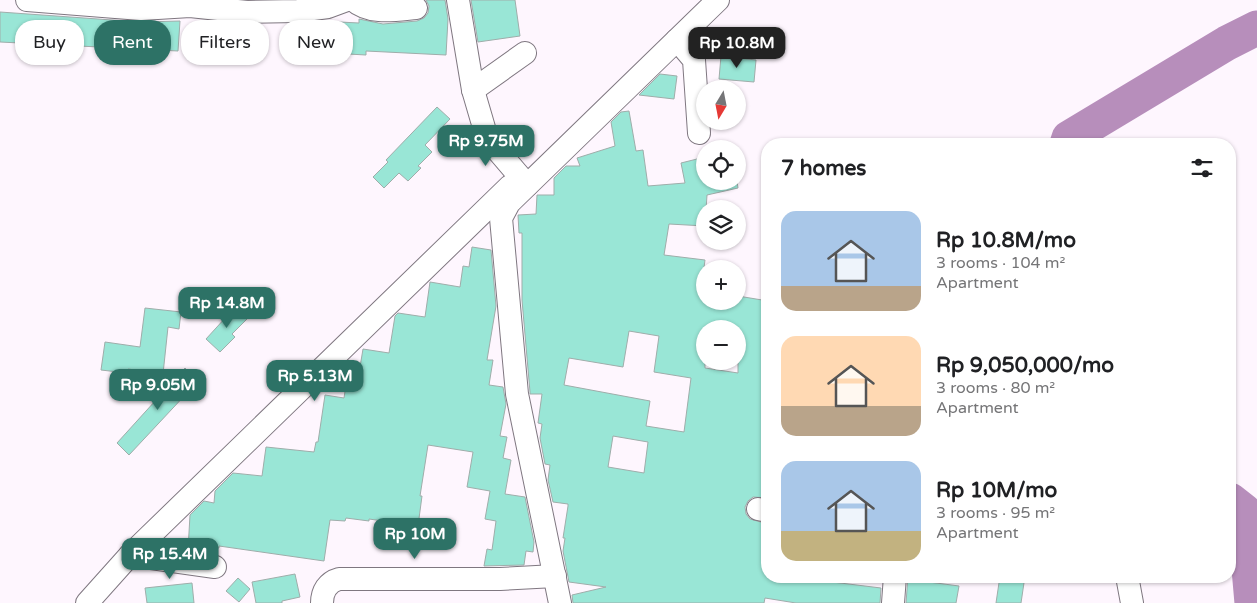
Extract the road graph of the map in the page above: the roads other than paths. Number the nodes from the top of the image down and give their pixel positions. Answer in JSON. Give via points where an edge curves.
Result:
{"nodes":[{"id":1,"x":27,"y":0,"type":"edge"},
{"id":2,"x":347,"y":0,"type":"edge"},
{"id":3,"x":353,"y":0,"type":"edge"},
{"id":4,"x":458,"y":0,"type":"edge"},
{"id":5,"x":718,"y":0,"type":"edge"},
{"id":6,"x":190,"y":3,"type":"edge"},
{"id":7,"x":416,"y":8,"type":"dead end"},
{"id":8,"x":677,"y":40,"type":"junction"},
{"id":9,"x":525,"y":53,"type":"dead end"},
{"id":10,"x":473,"y":90,"type":"junction"},
{"id":11,"x":699,"y":134,"type":"dead end"},
{"id":12,"x":521,"y":178,"type":"junction"},
{"id":13,"x":130,"y":555,"type":"junction"},
{"id":14,"x":215,"y":567,"type":"dead end"},
{"id":15,"x":555,"y":576,"type":"junction"},
{"id":16,"x":894,"y":583,"type":"edge"},
{"id":17,"x":1128,"y":583,"type":"edge"},
{"id":18,"x":87,"y":603,"type":"edge"},
{"id":19,"x":322,"y":603,"type":"edge"},
{"id":20,"x":560,"y":603,"type":"edge"},
{"id":21,"x":893,"y":603,"type":"edge"},
{"id":22,"x":1132,"y":603,"type":"edge"}],
"edges":[{"from":1,"to":6,"type":"street","via":[[141,9]]},
{"from":2,"to":6,"type":"street","via":[[328,8],[247,12]]},
{"from":3,"to":7,"type":"street","via":[[365,7],[386,11]]},
{"from":4,"to":10,"type":"street"},
{"from":5,"to":8,"type":"street"},
{"from":8,"to":11,"type":"street","via":[[694,60]]},
{"from":8,"to":12,"type":"street"},
{"from":9,"to":10,"type":"street"},
{"from":10,"to":12,"type":"street","via":[[487,138]]},
{"from":12,"to":13,"type":"street"},
{"from":12,"to":15,"type":"street","via":[[501,218],[517,394]]},
{"from":13,"to":14,"type":"street"},
{"from":13,"to":18,"type":"street"},
{"from":15,"to":19,"type":"street","via":[[339,579],[326,587]]},
{"from":15,"to":20,"type":"street"},
{"from":16,"to":21,"type":"street"},
{"from":17,"to":22,"type":"street"}]}
